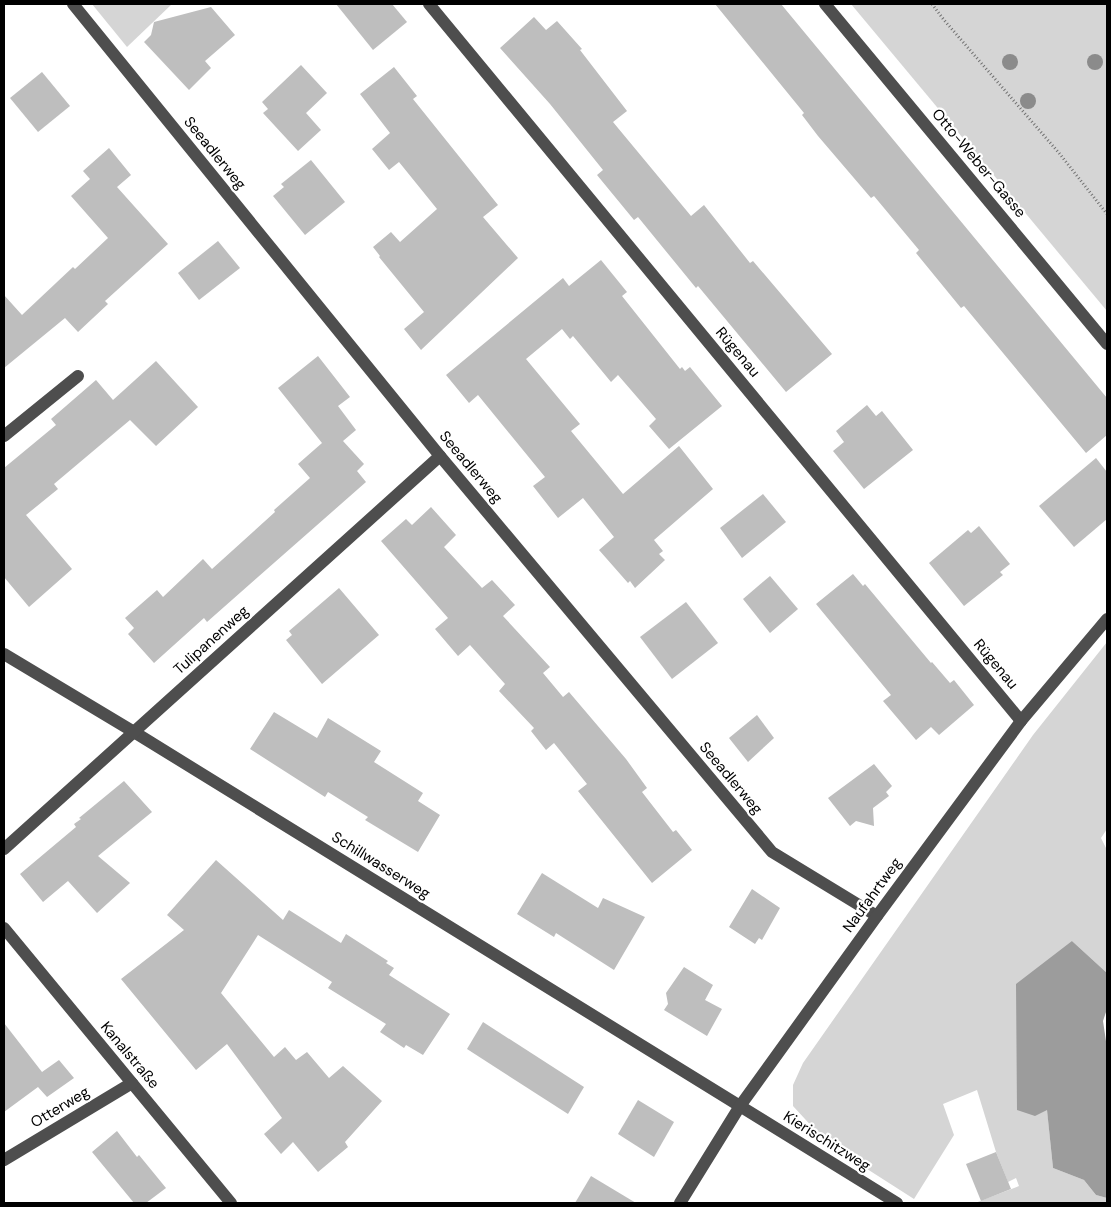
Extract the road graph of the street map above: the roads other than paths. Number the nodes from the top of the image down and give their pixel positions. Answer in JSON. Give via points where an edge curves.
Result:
{"nodes":[{"id":1,"x":73,"y":4,"type":"edge"},
{"id":2,"x":429,"y":4,"type":"edge"},
{"id":3,"x":825,"y":4,"type":"edge"},
{"id":4,"x":1107,"y":344,"type":"edge"},
{"id":5,"x":78,"y":376,"type":"dead end"},
{"id":6,"x":4,"y":436,"type":"edge"},
{"id":7,"x":440,"y":456,"type":"junction"},
{"id":8,"x":1107,"y":619,"type":"edge"},
{"id":9,"x":4,"y":654,"type":"edge"},
{"id":10,"x":1022,"y":721,"type":"junction"},
{"id":11,"x":134,"y":732,"type":"junction"},
{"id":12,"x":4,"y":848,"type":"edge"},
{"id":13,"x":877,"y":916,"type":"junction"},
{"id":14,"x":4,"y":928,"type":"edge"},
{"id":15,"x":132,"y":1083,"type":"junction"},
{"id":16,"x":740,"y":1106,"type":"junction"},
{"id":17,"x":4,"y":1160,"type":"edge"},
{"id":18,"x":231,"y":1203,"type":"edge"},
{"id":19,"x":680,"y":1203,"type":"edge"},
{"id":20,"x":896,"y":1203,"type":"edge"}],
"edges":[{"from":1,"to":7,"type":"street","name":"Seeadlerweg"},
{"from":2,"to":10,"type":"street","name":"Rügenau"},
{"from":3,"to":4,"type":"street","name":"Otto-Weber-Gasse"},
{"from":5,"to":6,"type":"street"},
{"from":7,"to":11,"type":"street","name":"Tulipanenweg"},
{"from":7,"to":13,"type":"street","name":"Seeadlerweg","via":[[772,852]]},
{"from":8,"to":10,"type":"street","name":"Naufahrtweg"},
{"from":9,"to":11,"type":"street","name":"Schillwasserweg"},
{"from":10,"to":13,"type":"street","name":"Naufahrtweg"},
{"from":11,"to":12,"type":"street","name":"Tulipanenweg"},
{"from":11,"to":16,"type":"street","name":"Schillwasserweg"},
{"from":13,"to":16,"type":"street","name":"Naufahrtweg"},
{"from":14,"to":15,"type":"street","name":"Kanalstraße"},
{"from":15,"to":17,"type":"street","name":"Otterweg"},
{"from":15,"to":18,"type":"street","name":"Kanalstraße"},
{"from":16,"to":19,"type":"street","name":"Naufahrtweg"},
{"from":16,"to":20,"type":"street","name":"Kierischitzweg"}]}
